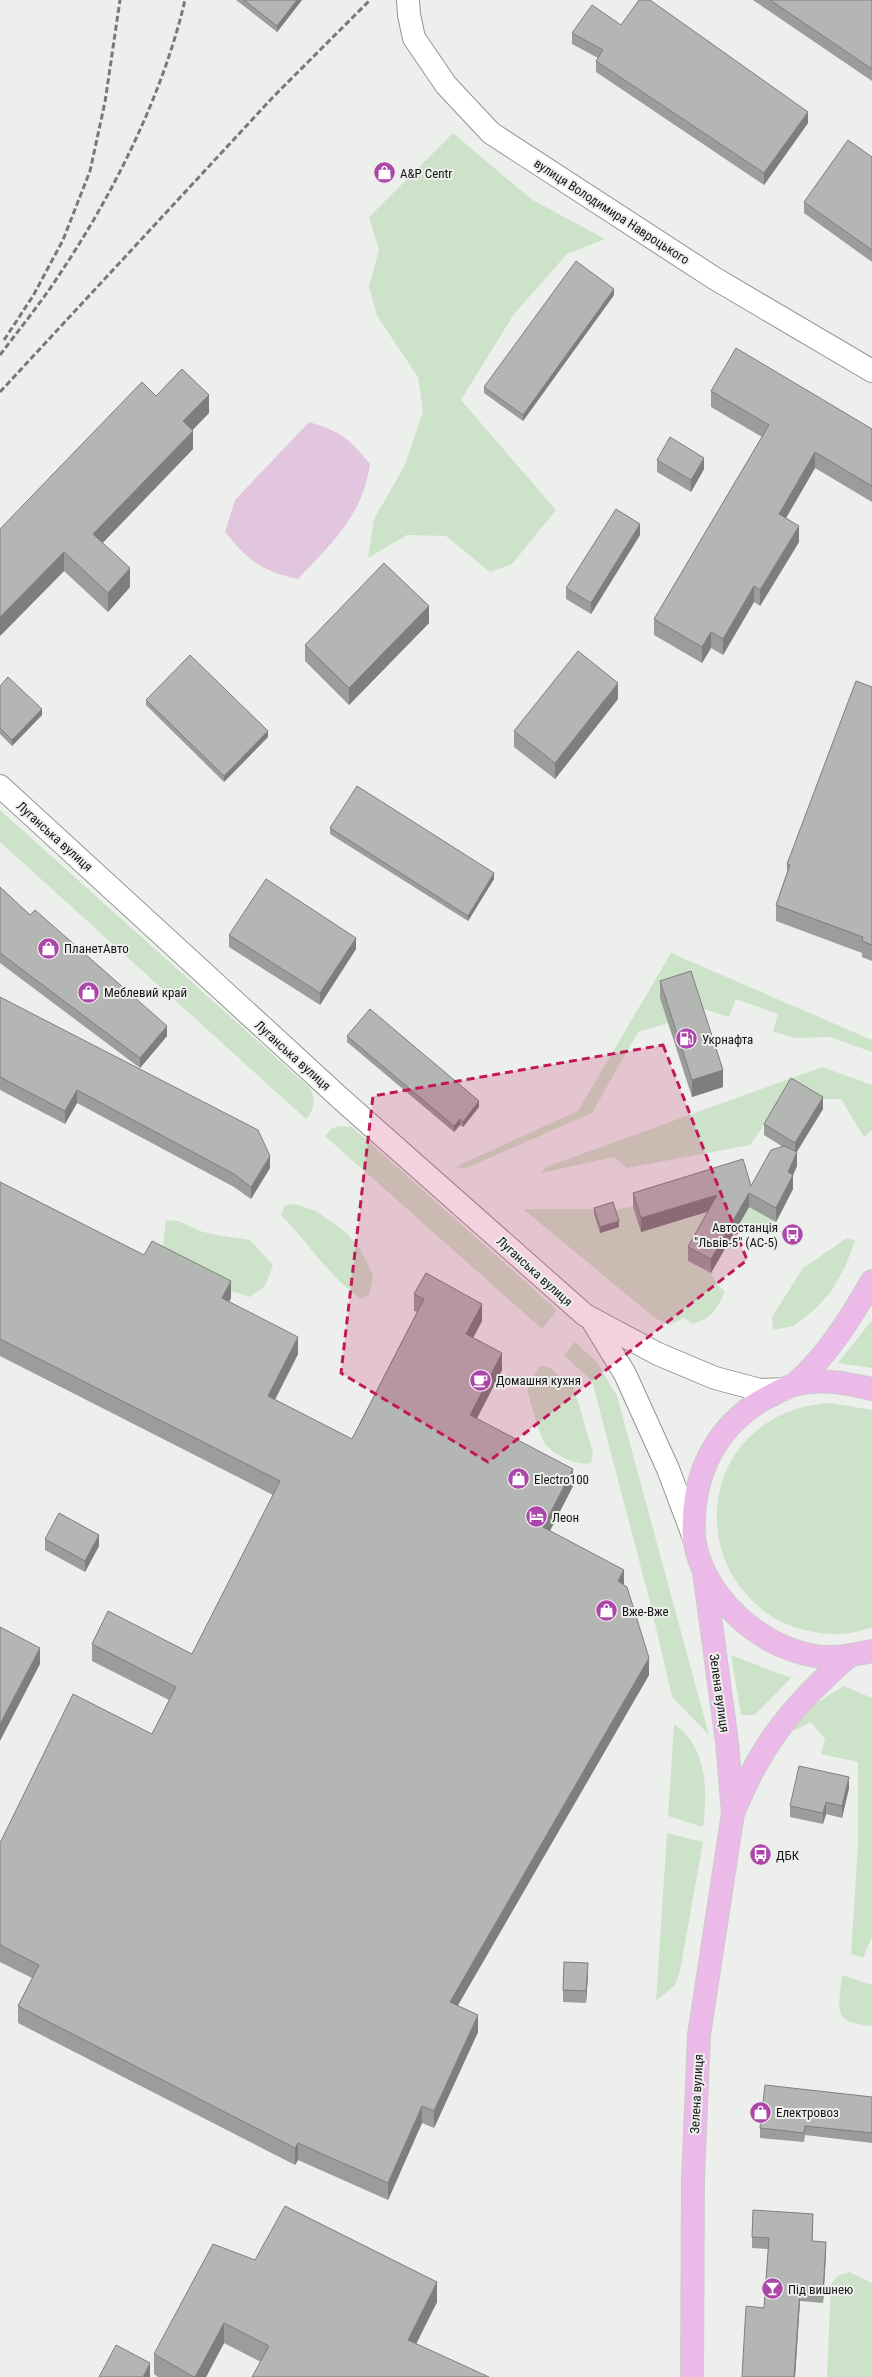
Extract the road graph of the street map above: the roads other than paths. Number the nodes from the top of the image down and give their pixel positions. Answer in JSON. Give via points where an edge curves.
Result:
{"nodes":[{"id":1,"x":408,"y":0,"type":"edge"},
{"id":2,"x":872,"y":371,"type":"edge"},
{"id":3,"x":0,"y":786,"type":"edge"},
{"id":4,"x":872,"y":1281,"type":"edge"},
{"id":5,"x":591,"y":1319,"type":"junction"},
{"id":6,"x":789,"y":1387,"type":"junction"},
{"id":7,"x":872,"y":1389,"type":"edge"},
{"id":8,"x":694,"y":1538,"type":"junction"},
{"id":9,"x":704,"y":1572,"type":"junction"},
{"id":10,"x":872,"y":1651,"type":"edge"},
{"id":11,"x":850,"y":1655,"type":"junction"},
{"id":12,"x":733,"y":1814,"type":"junction"},
{"id":13,"x":692,"y":2377,"type":"edge"}],
"edges":[{"from":1,"to":2,"type":"main road","name":"вулиця Володимира Навроцького","via":[[414,38],[446,85],[491,133],[714,278]]},
{"from":3,"to":5,"type":"main road","name":"Луганська вулиця","via":[[340,1098]]},
{"from":4,"to":6,"type":"main road","via":[[828,1350],[812,1370]]},
{"from":5,"to":6,"type":"main road","name":"Луганська вулиця","via":[[658,1354],[715,1378],[760,1390]]},
{"from":5,"to":8,"type":"main road","name":"Луганська вулиця","via":[[628,1380],[668,1469]]},
{"from":6,"to":7,"type":"main road","via":[[833,1381]]},
{"from":6,"to":8,"type":"main road","via":[[756,1402],[737,1417],[710,1452],[697,1489]]},
{"from":8,"to":9,"type":"main road"},
{"from":9,"to":11,"type":"main road","via":[[731,1610],[761,1634],[800,1652],[831,1657]]},
{"from":9,"to":12,"type":"main road","name":"Зелена вулиця","via":[[727,1742]]},
{"from":10,"to":11,"type":"main road"},
{"from":11,"to":12,"type":"main road","name":"Зелена вулиця","via":[[804,1698],[772,1736],[748,1776]]},
{"from":12,"to":13,"type":"main road","name":"Зелена вулиця","via":[[699,2035],[693,2163]]}]}
